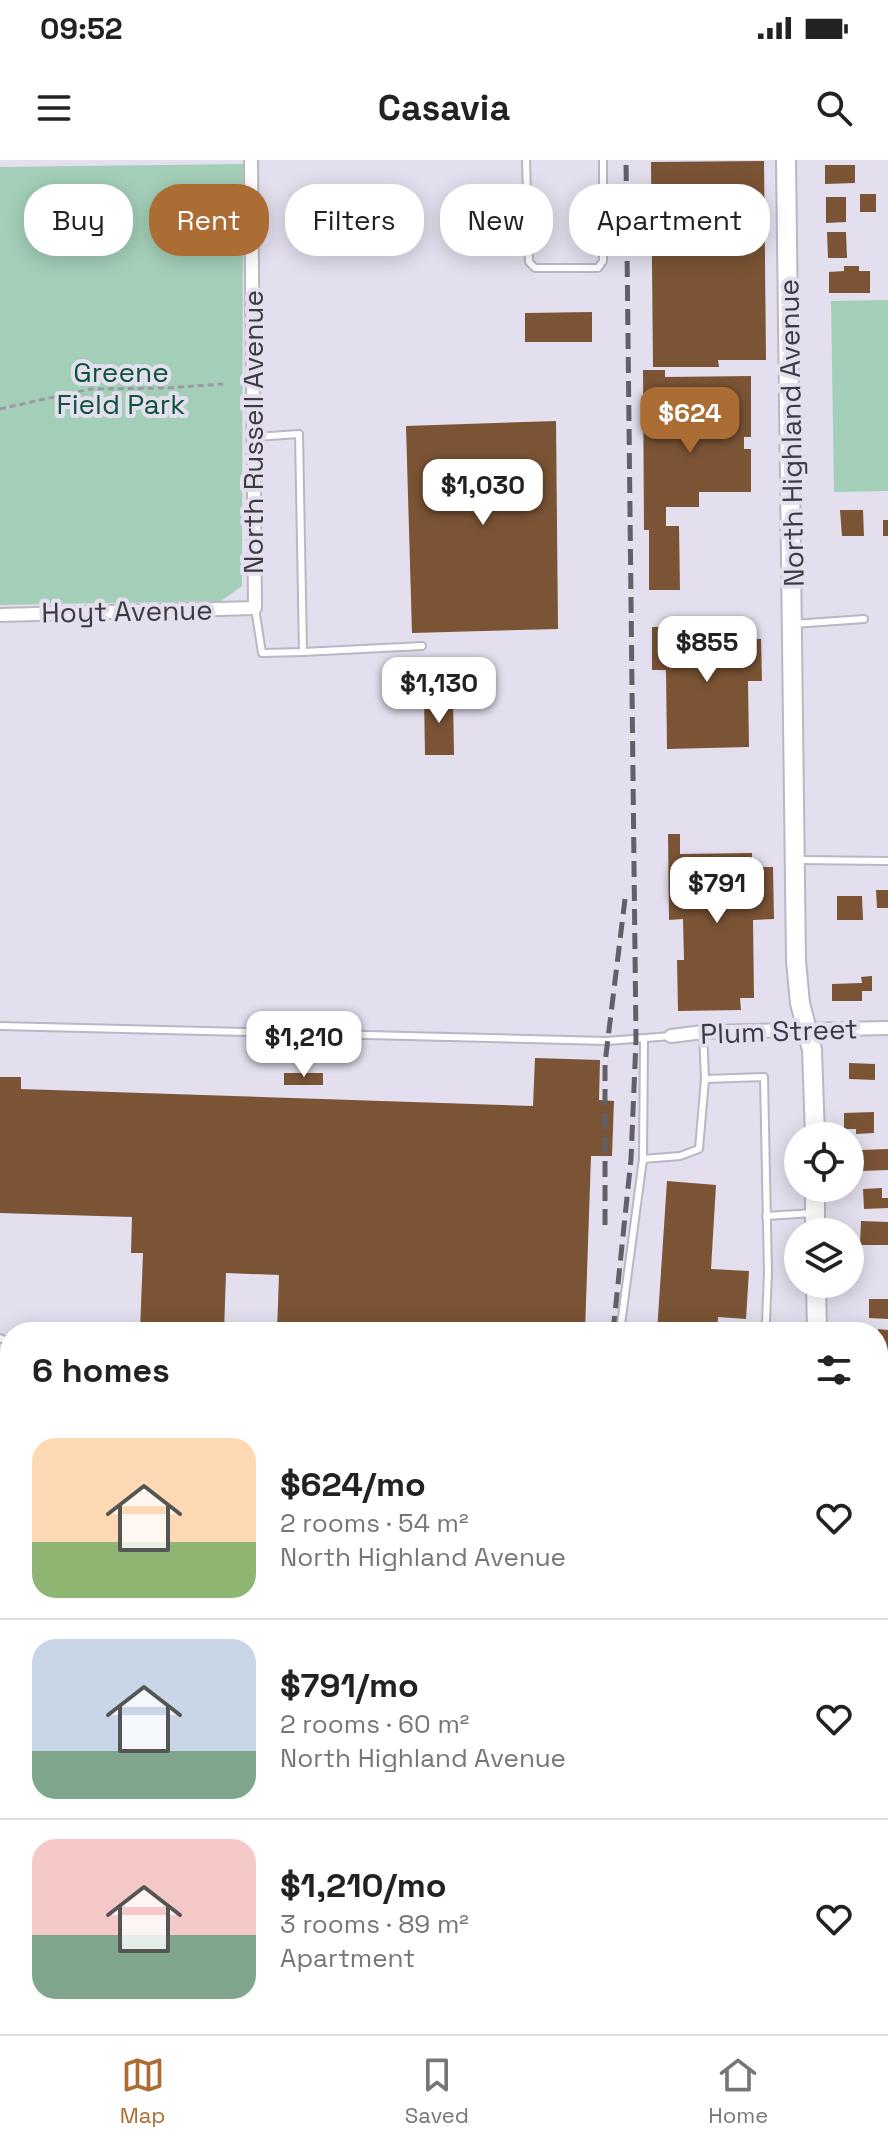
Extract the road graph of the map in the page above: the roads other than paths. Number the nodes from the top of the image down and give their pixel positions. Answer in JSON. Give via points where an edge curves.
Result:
{"nodes":[{"id":1,"x":251,"y":160,"type":"edge"},
{"id":2,"x":526,"y":160,"type":"edge"},
{"id":3,"x":603,"y":160,"type":"edge"},
{"id":4,"x":786,"y":160,"type":"edge"},
{"id":5,"x":254,"y":438,"type":"junction"},
{"id":6,"x":255,"y":608,"type":"junction"},
{"id":7,"x":0,"y":615,"type":"edge"},
{"id":8,"x":864,"y":619,"type":"dead end"},
{"id":9,"x":793,"y":624,"type":"junction"},
{"id":10,"x":422,"y":646,"type":"dead end"},
{"id":11,"x":303,"y":652,"type":"junction"},
{"id":12,"x":795,"y":860,"type":"junction"},
{"id":13,"x":888,"y":861,"type":"edge"},
{"id":14,"x":0,"y":1026,"type":"edge"},
{"id":15,"x":888,"y":1028,"type":"edge"},
{"id":16,"x":806,"y":1029,"type":"junction"},
{"id":17,"x":703,"y":1032,"type":"junction"},
{"id":18,"x":671,"y":1036,"type":"joint"},
{"id":19,"x":644,"y":1040,"type":"junction"},
{"id":20,"x":705,"y":1079,"type":"junction"},
{"id":21,"x":815,"y":1122,"type":"edge"},
{"id":22,"x":643,"y":1159,"type":"junction"},
{"id":23,"x":815,"y":1202,"type":"edge"},
{"id":24,"x":815,"y":1213,"type":"junction"},
{"id":25,"x":766,"y":1216,"type":"junction"},
{"id":26,"x":815,"y":1218,"type":"edge"},
{"id":27,"x":816,"y":1298,"type":"edge"},
{"id":28,"x":621,"y":1322,"type":"edge"},
{"id":29,"x":766,"y":1322,"type":"edge"},
{"id":30,"x":817,"y":1322,"type":"edge"}],
"edges":[{"from":1,"to":5,"type":"street","name":"North Russell Avenue"},
{"from":2,"to":3,"type":"lane","via":[[529,262],[535,268],[598,268],[603,261]]},
{"from":4,"to":9,"type":"street","name":"North Highland Avenue"},
{"from":5,"to":6,"type":"street","name":"North Russell Avenue"},
{"from":5,"to":11,"type":"lane","via":[[299,434]]},
{"from":6,"to":7,"type":"street","name":"Hoyt Avenue"},
{"from":6,"to":11,"type":"lane","via":[[262,653]]},
{"from":8,"to":9,"type":"lane"},
{"from":9,"to":12,"type":"street","name":"North Highland Avenue"},
{"from":10,"to":11,"type":"lane"},
{"from":12,"to":13,"type":"lane"},
{"from":12,"to":16,"type":"street","name":"North Highland Avenue","via":[[796,961]]},
{"from":14,"to":19,"type":"lane"},
{"from":15,"to":16,"type":"street","name":"Plum Street"},
{"from":16,"to":17,"type":"street","name":"Plum Street"},
{"from":16,"to":21,"type":"street","name":"North Highland Avenue","via":[[812,1050]]},
{"from":17,"to":18,"type":"street","name":"Plum Street"},
{"from":17,"to":20,"type":"lane"},
{"from":18,"to":19,"type":"lane"},
{"from":19,"to":22,"type":"lane"},
{"from":20,"to":22,"type":"lane","via":[[699,1149]]},
{"from":20,"to":25,"type":"lane","via":[[764,1077]]},
{"from":22,"to":28,"type":"lane"},
{"from":23,"to":24,"type":"street"},
{"from":24,"to":25,"type":"lane"},
{"from":24,"to":26,"type":"street"},
{"from":25,"to":29,"type":"lane"},
{"from":27,"to":30,"type":"street"}]}
